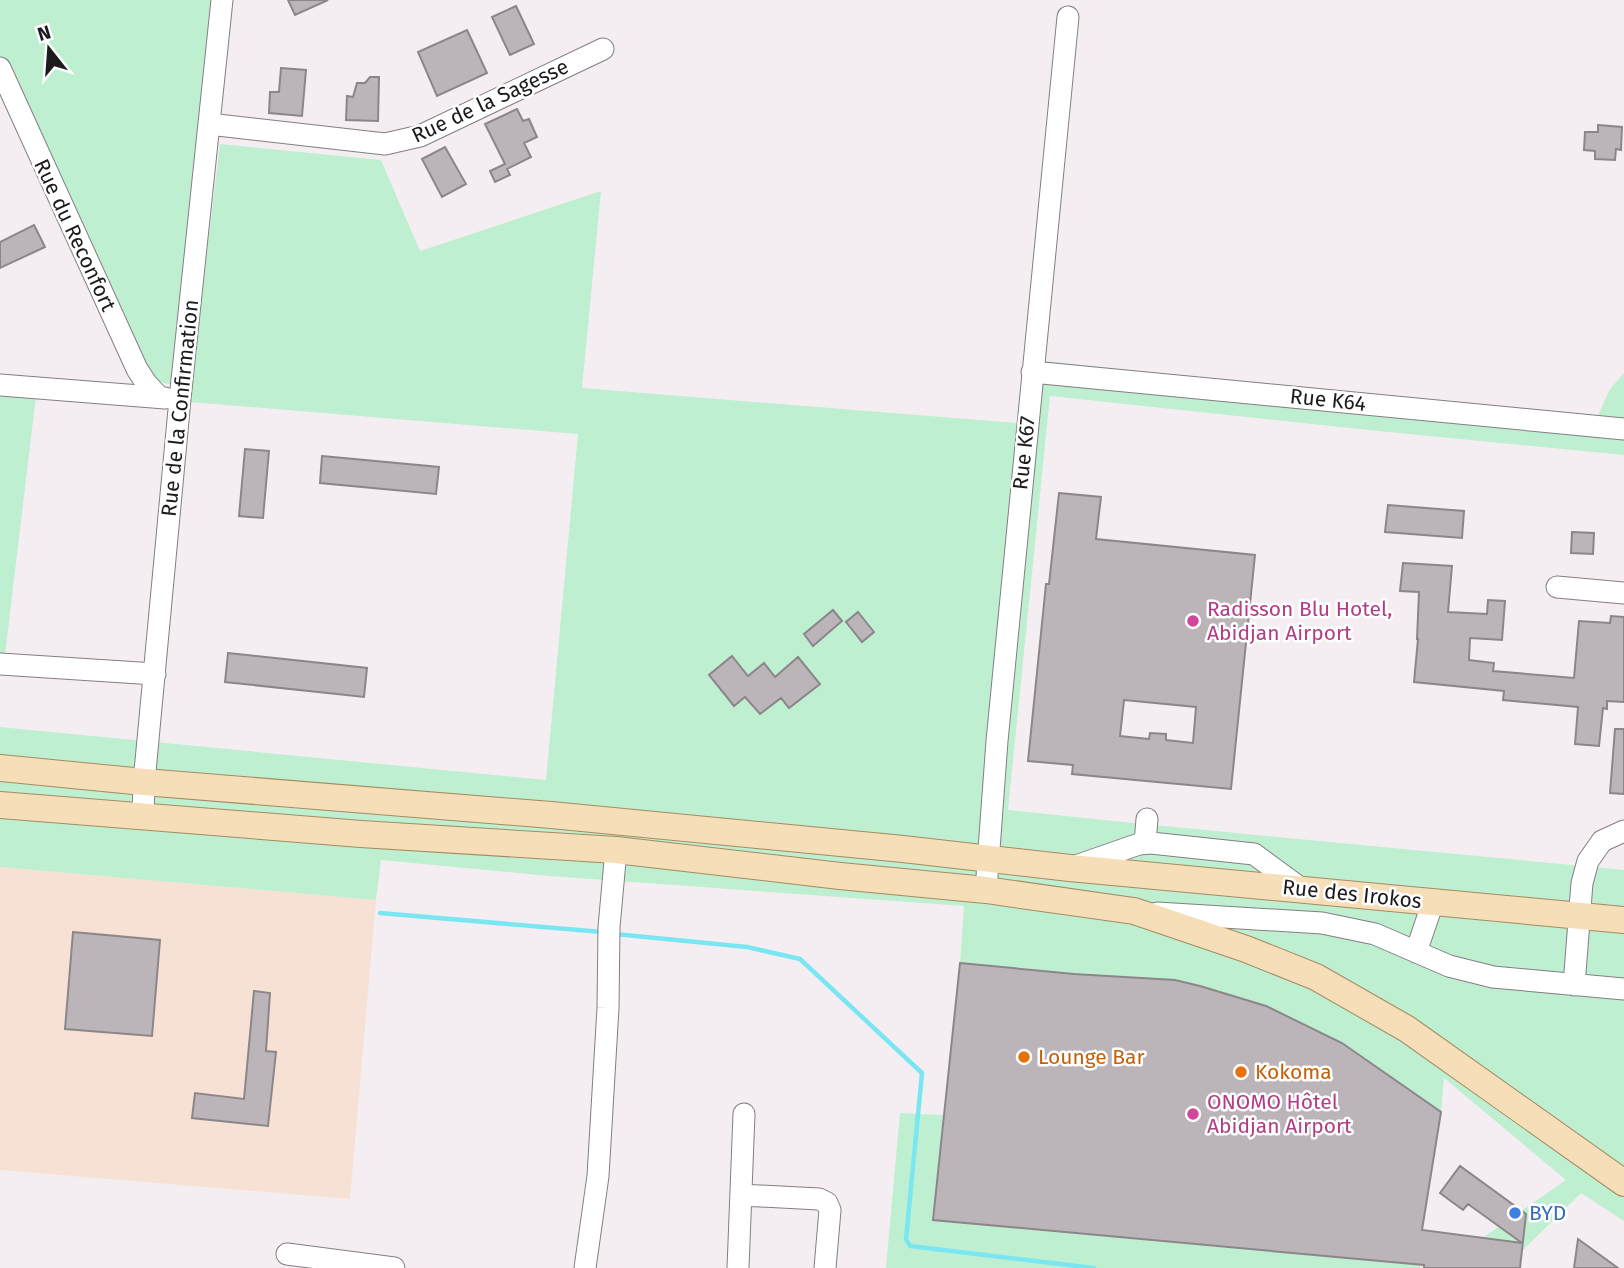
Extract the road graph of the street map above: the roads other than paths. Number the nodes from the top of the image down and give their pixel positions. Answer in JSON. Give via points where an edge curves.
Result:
{"nodes":[{"id":1,"x":222,"y":0,"type":"edge"},
{"id":2,"x":1068,"y":17,"type":"dead end"},
{"id":3,"x":603,"y":49,"type":"dead end"},
{"id":4,"x":0,"y":68,"type":"edge"},
{"id":5,"x":5,"y":96,"type":"edge"},
{"id":6,"x":209,"y":124,"type":"junction"},
{"id":7,"x":1032,"y":372,"type":"junction"},
{"id":8,"x":0,"y":385,"type":"edge"},
{"id":9,"x":169,"y":398,"type":"junction"},
{"id":10,"x":1624,"y":429,"type":"edge"},
{"id":11,"x":1557,"y":587,"type":"dead end"},
{"id":12,"x":1624,"y":593,"type":"edge"},
{"id":13,"x":0,"y":664,"type":"edge"},
{"id":14,"x":155,"y":674,"type":"junction"},
{"id":15,"x":0,"y":768,"type":"edge"},
{"id":16,"x":144,"y":782,"type":"junction"},
{"id":17,"x":0,"y":805,"type":"edge"},
{"id":18,"x":143,"y":816,"type":"junction"},
{"id":19,"x":1147,"y":819,"type":"dead end"},
{"id":20,"x":1624,"y":831,"type":"edge"},
{"id":21,"x":1145,"y":843,"type":"junction"},
{"id":22,"x":616,"y":850,"type":"junction"},
{"id":23,"x":988,"y":860,"type":"junction"},
{"id":24,"x":1075,"y":869,"type":"junction"},
{"id":25,"x":986,"y":890,"type":"junction"},
{"id":26,"x":1303,"y":890,"type":"junction"},
{"id":27,"x":1075,"y":901,"type":"junction"},
{"id":28,"x":1433,"y":902,"type":"junction"},
{"id":29,"x":1134,"y":911,"type":"junction"},
{"id":30,"x":1580,"y":916,"type":"junction"},
{"id":31,"x":1624,"y":920,"type":"edge"},
{"id":32,"x":1416,"y":953,"type":"junction"},
{"id":33,"x":1574,"y":985,"type":"junction"},
{"id":34,"x":1624,"y":989,"type":"edge"},
{"id":35,"x":744,"y":1114,"type":"dead end"},
{"id":36,"x":1624,"y":1184,"type":"edge"},
{"id":37,"x":742,"y":1195,"type":"junction"},
{"id":38,"x":287,"y":1254,"type":"dead end"},
{"id":39,"x":394,"y":1268,"type":"edge"},
{"id":40,"x":585,"y":1268,"type":"edge"},
{"id":41,"x":738,"y":1268,"type":"edge"},
{"id":42,"x":824,"y":1268,"type":"edge"}],
"edges":[{"from":1,"to":6,"type":"street","name":"Rue de la Confirmation"},
{"from":2,"to":7,"type":"street","name":"Rue K67"},
{"from":3,"to":6,"type":"street","name":"Rue de la Sagesse","via":[[420,136],[385,145]]},
{"from":4,"to":5,"type":"street","name":"Rue du Reconfort"},
{"from":5,"to":9,"type":"street","name":"Rue du Reconfort","via":[[137,369],[146,383]]},
{"from":6,"to":9,"type":"street","name":"Rue de la Confirmation"},
{"from":7,"to":10,"type":"street","name":"Rue K64"},
{"from":7,"to":23,"type":"street","name":"Rue K67"},
{"from":8,"to":9,"type":"street"},
{"from":9,"to":14,"type":"street","name":"Rue de la Confirmation"},
{"from":11,"to":12,"type":"street"},
{"from":13,"to":14,"type":"street"},
{"from":14,"to":16,"type":"street","name":"Rue de la Confirmation"},
{"from":15,"to":16,"type":"main road","name":"Rue des Irokos"},
{"from":16,"to":18,"type":"street","name":"Rue de la Confirmation"},
{"from":16,"to":23,"type":"main road","name":"Rue des Irokos","via":[[551,815]]},
{"from":17,"to":18,"type":"main road"},
{"from":18,"to":22,"type":"main road"},
{"from":19,"to":21,"type":"street"},
{"from":20,"to":30,"type":"street","via":[[1602,841],[1588,861],[1581,883]]},
{"from":21,"to":24,"type":"street"},
{"from":21,"to":26,"type":"street","via":[[1254,854]]},
{"from":22,"to":25,"type":"main road"},
{"from":22,"to":40,"type":"street","via":[[598,1176]]},
{"from":23,"to":24,"type":"main road","name":"Rue des Irokos"},
{"from":23,"to":25,"type":"street","name":"Rue K67"},
{"from":24,"to":26,"type":"main road","name":"Rue des Irokos"},
{"from":24,"to":27,"type":"main road"},
{"from":25,"to":27,"type":"main road"},
{"from":26,"to":28,"type":"main road","name":"Rue des Irokos"},
{"from":27,"to":29,"type":"main road"},
{"from":28,"to":30,"type":"main road","name":"Rue des Irokos"},
{"from":28,"to":32,"type":"street"},
{"from":29,"to":32,"type":"street","via":[[1322,923],[1375,934]]},
{"from":29,"to":36,"type":"main road","via":[[1316,977],[1407,1029]]},
{"from":30,"to":31,"type":"main road","name":"Rue des Irokos"},
{"from":30,"to":33,"type":"street"},
{"from":32,"to":33,"type":"street","via":[[1493,977]]},
{"from":33,"to":34,"type":"street"},
{"from":35,"to":37,"type":"street"},
{"from":37,"to":41,"type":"street"},
{"from":37,"to":42,"type":"street","via":[[827,1203]]},
{"from":38,"to":39,"type":"street"}]}
